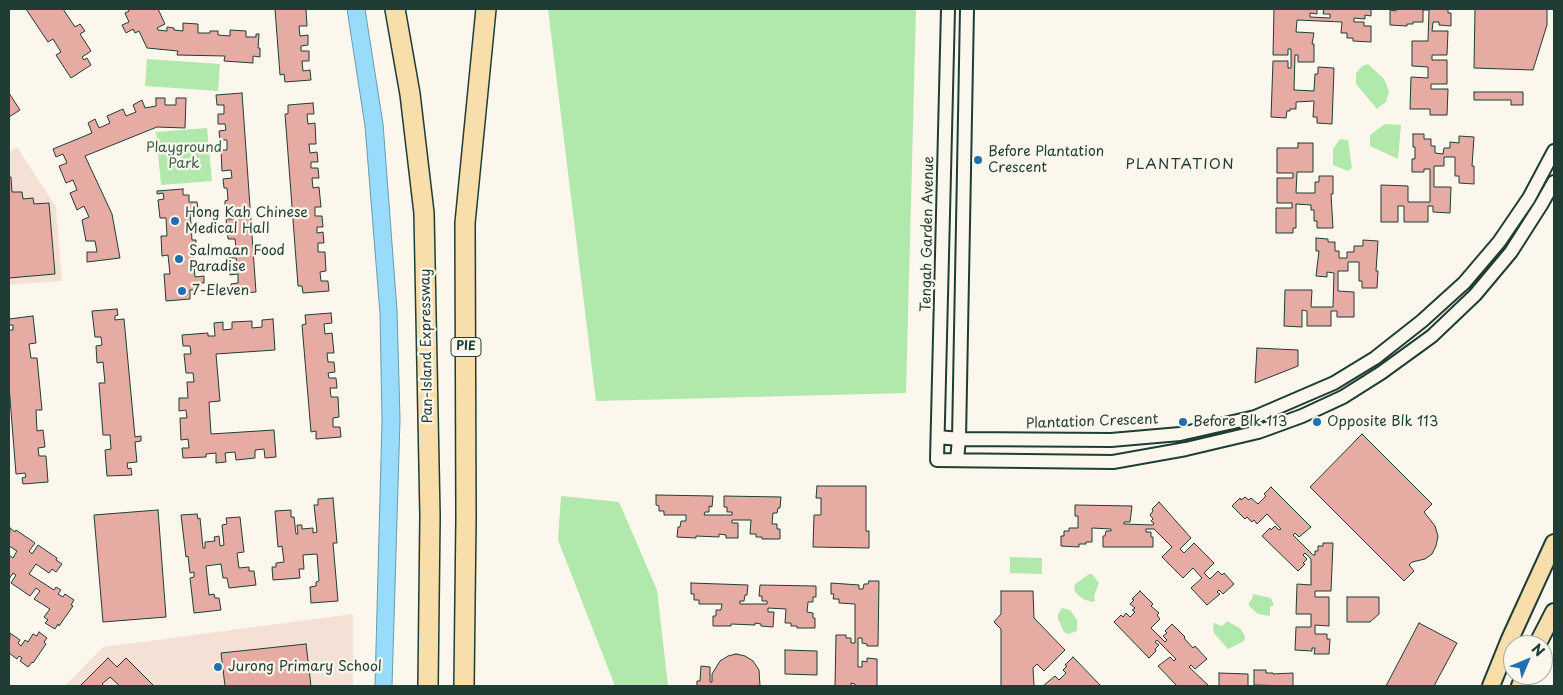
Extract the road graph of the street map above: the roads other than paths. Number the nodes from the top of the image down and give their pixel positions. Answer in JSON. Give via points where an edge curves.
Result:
{"nodes":[{"id":1,"x":395,"y":9,"type":"edge"},
{"id":2,"x":486,"y":9,"type":"edge"},
{"id":3,"x":948,"y":9,"type":"edge"},
{"id":4,"x":967,"y":9,"type":"edge"},
{"id":5,"x":1554,"y":151,"type":"edge"},
{"id":6,"x":1554,"y":182,"type":"edge"},
{"id":7,"x":938,"y":437,"type":"junction"},
{"id":8,"x":959,"y":439,"type":"junction"},
{"id":9,"x":957,"y":460,"type":"junction"},
{"id":10,"x":1554,"y":543,"type":"edge"},
{"id":11,"x":1554,"y":612,"type":"edge"},
{"id":12,"x":1542,"y":635,"type":"edge"},
{"id":13,"x":428,"y":686,"type":"edge"},
{"id":14,"x":464,"y":686,"type":"edge"},
{"id":15,"x":1492,"y":686,"type":"edge"}],
"edges":[{"from":1,"to":13,"type":"highway","name":"Pan-Island Expressway","via":[[410,94],[424,213],[430,516]]},
{"from":2,"to":14,"type":"highway","number":"PIE","via":[[465,224]]},
{"from":3,"to":7,"type":"street","name":"Tengah Garden Avenue"},
{"from":4,"to":8,"type":"street"},
{"from":5,"to":8,"type":"street","name":"Plantation Crescent","via":[[1504,234],[1464,283],[1375,358],[1334,383],[1255,418],[1180,434],[1111,440]]},
{"from":6,"to":9,"type":"street","via":[[1511,252],[1475,295],[1432,336],[1343,397],[1258,432],[1113,462]]},
{"from":7,"to":8,"type":"street","name":"Plantation Crescent"},
{"from":7,"to":9,"type":"street","name":"Tengah Garden Avenue","via":[[937,460]]},
{"from":8,"to":9,"type":"street"},
{"from":10,"to":15,"type":"main road"},
{"from":11,"to":12,"type":"main road"}]}
